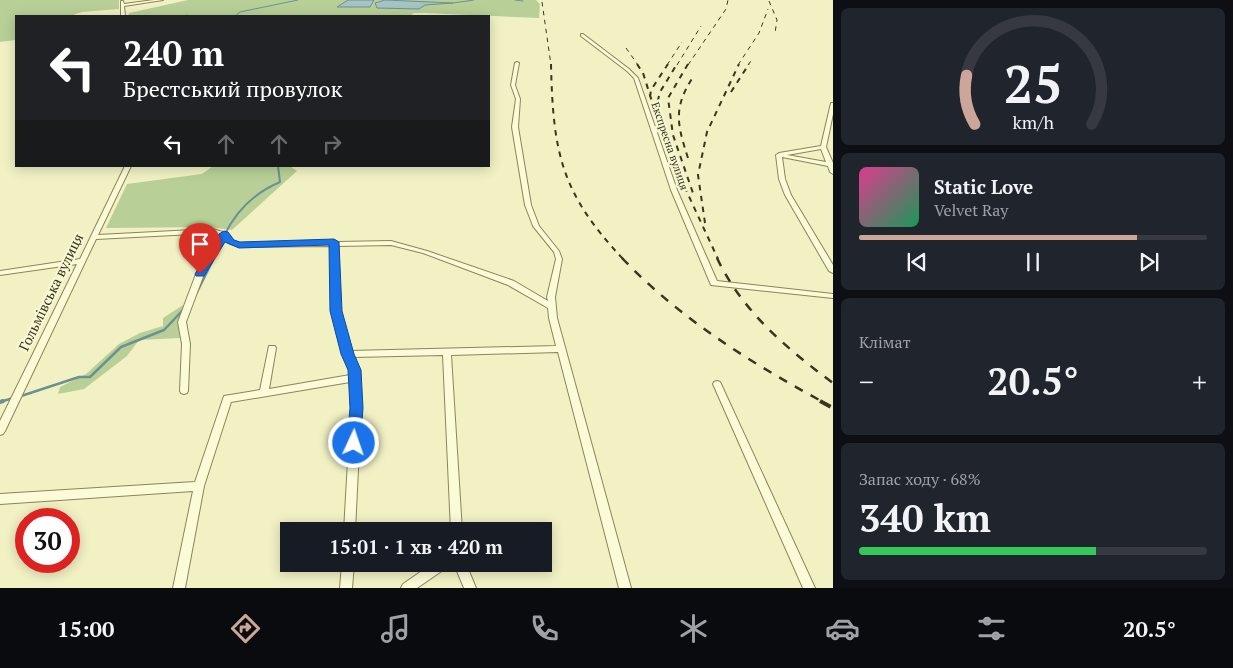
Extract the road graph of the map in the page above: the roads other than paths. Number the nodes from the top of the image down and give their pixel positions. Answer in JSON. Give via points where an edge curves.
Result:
{"nodes":[{"id":1,"x":122,"y":0,"type":"edge"},
{"id":2,"x":161,"y":0,"type":"edge"},
{"id":3,"x":122,"y":5,"type":"junction"},
{"id":4,"x":123,"y":15,"type":"edge"},
{"id":5,"x":582,"y":35,"type":"dead end"},
{"id":6,"x":517,"y":63,"type":"dead end"},
{"id":7,"x":833,"y":104,"type":"edge"},
{"id":8,"x":823,"y":147,"type":"junction"},
{"id":9,"x":778,"y":155,"type":"junction"},
{"id":10,"x":831,"y":165,"type":"edge"},
{"id":11,"x":128,"y":167,"type":"edge"},
{"id":12,"x":833,"y":172,"type":"edge"},
{"id":13,"x":224,"y":234,"type":"junction"},
{"id":14,"x":94,"y":237,"type":"junction"},
{"id":15,"x":334,"y":242,"type":"junction"},
{"id":16,"x":81,"y":260,"type":"junction"},
{"id":17,"x":833,"y":272,"type":"edge"},
{"id":18,"x":0,"y":273,"type":"edge"},
{"id":19,"x":831,"y":294,"type":"edge"},
{"id":20,"x":551,"y":306,"type":"junction"},
{"id":21,"x":272,"y":348,"type":"dead end"},
{"id":22,"x":561,"y":349,"type":"junction"},
{"id":23,"x":447,"y":351,"type":"junction"},
{"id":24,"x":347,"y":354,"type":"junction"},
{"id":25,"x":355,"y":378,"type":"junction"},
{"id":26,"x":717,"y":384,"type":"dead end"},
{"id":27,"x":184,"y":391,"type":"dead end"},
{"id":28,"x":264,"y":393,"type":"junction"},
{"id":29,"x":0,"y":431,"type":"edge"},
{"id":30,"x":199,"y":486,"type":"junction"},
{"id":31,"x":0,"y":499,"type":"edge"},
{"id":32,"x":350,"y":522,"type":"edge"},
{"id":33,"x":456,"y":522,"type":"edge"},
{"id":34,"x":347,"y":572,"type":"edge"},
{"id":35,"x":430,"y":572,"type":"edge"},
{"id":36,"x":463,"y":572,"type":"edge"},
{"id":37,"x":179,"y":588,"type":"edge"},
{"id":38,"x":346,"y":588,"type":"edge"},
{"id":39,"x":407,"y":588,"type":"edge"},
{"id":40,"x":470,"y":588,"type":"edge"},
{"id":41,"x":625,"y":588,"type":"edge"},
{"id":42,"x":809,"y":588,"type":"edge"}],
"edges":[{"from":1,"to":3,"type":"street"},
{"from":2,"to":3,"type":"street"},
{"from":3,"to":4,"type":"street"},
{"from":5,"to":19,"type":"street","name":"Експресна вулиця","via":[[636,78],[674,190],[714,282]]},
{"from":6,"to":20,"type":"street","via":[[513,85],[518,99],[515,127],[528,205],[536,226],[557,252],[558,259]]},
{"from":7,"to":8,"type":"street"},
{"from":8,"to":9,"type":"street"},
{"from":8,"to":10,"type":"street"},
{"from":9,"to":10,"type":"street"},
{"from":9,"to":17,"type":"street","via":[[788,195]]},
{"from":10,"to":12,"type":"street"},
{"from":11,"to":14,"type":"street","name":"Гольмівська вулиця"},
{"from":13,"to":14,"type":"street","via":[[214,231]]},
{"from":13,"to":15,"type":"street","via":[[230,242],[239,245]]},
{"from":13,"to":27,"type":"street","via":[[200,274],[182,322],[186,344]]},
{"from":14,"to":16,"type":"street","name":"Гольмівська вулиця"},
{"from":15,"to":20,"type":"street","via":[[391,243],[425,252],[511,284]]},
{"from":15,"to":24,"type":"street","via":[[336,311]]},
{"from":16,"to":18,"type":"street"},
{"from":16,"to":29,"type":"street","name":"Гольмівська вулиця"},
{"from":20,"to":22,"type":"street"},
{"from":21,"to":28,"type":"street"},
{"from":22,"to":23,"type":"street"},
{"from":22,"to":41,"type":"street"},
{"from":23,"to":24,"type":"street"},
{"from":23,"to":33,"type":"street"},
{"from":24,"to":25,"type":"street"},
{"from":25,"to":28,"type":"street"},
{"from":25,"to":32,"type":"street"},
{"from":26,"to":42,"type":"street"},
{"from":28,"to":30,"type":"street","via":[[227,399]]},
{"from":30,"to":31,"type":"street"},
{"from":30,"to":37,"type":"street"},
{"from":34,"to":38,"type":"street"},
{"from":35,"to":39,"type":"street"},
{"from":36,"to":40,"type":"street"}]}
